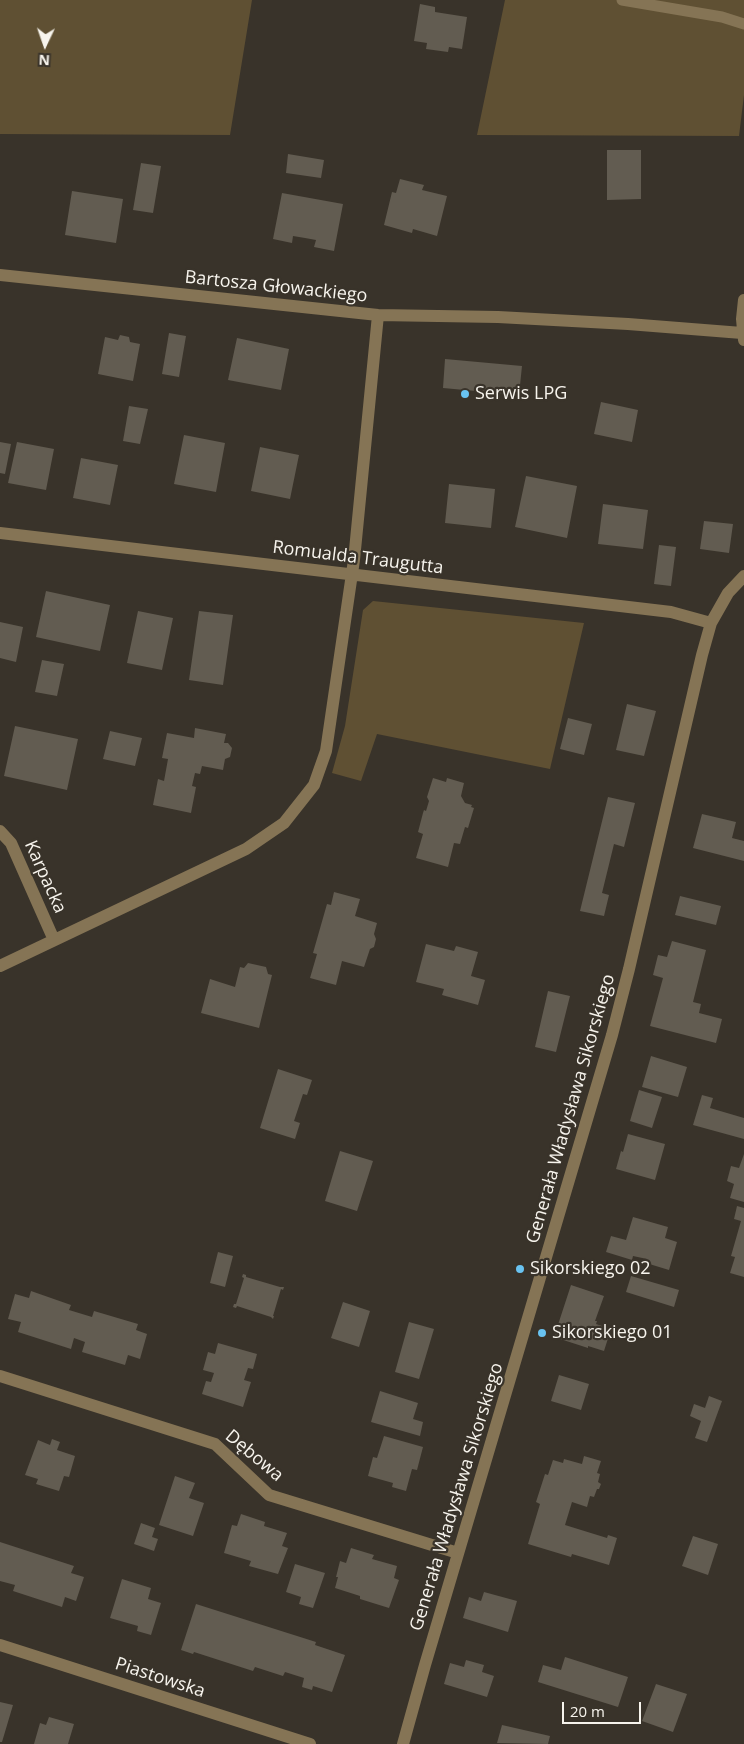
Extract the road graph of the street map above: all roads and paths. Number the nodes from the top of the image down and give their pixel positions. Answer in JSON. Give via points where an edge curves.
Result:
{"nodes":[{"id":1,"x":622,"y":0,"type":"edge"},
{"id":2,"x":744,"y":24,"type":"edge"},
{"id":3,"x":0,"y":275,"type":"edge"},
{"id":4,"x":744,"y":300,"type":"edge"},
{"id":5,"x":378,"y":315,"type":"junction"},
{"id":6,"x":743,"y":337,"type":"edge"},
{"id":7,"x":0,"y":533,"type":"edge"},
{"id":8,"x":351,"y":575,"type":"junction"},
{"id":9,"x":744,"y":576,"type":"edge"},
{"id":10,"x":711,"y":622,"type":"junction"},
{"id":11,"x":0,"y":831,"type":"edge"},
{"id":12,"x":54,"y":940,"type":"junction"},
{"id":13,"x":0,"y":966,"type":"edge"},
{"id":14,"x":0,"y":1376,"type":"edge"},
{"id":15,"x":458,"y":1553,"type":"junction"},
{"id":16,"x":0,"y":1644,"type":"edge"},
{"id":17,"x":310,"y":1744,"type":"edge"},
{"id":18,"x":404,"y":1744,"type":"edge"}],
"edges":[{"from":1,"to":2,"type":"lane","via":[[722,17]]},
{"from":3,"to":5,"type":"street","name":"Bartosza Głowackiego"},
{"from":4,"to":6,"type":"street"},
{"from":5,"to":6,"type":"street","via":[[628,324]]},
{"from":5,"to":8,"type":"street","name":"Bartosza Głowackiego"},
{"from":7,"to":8,"type":"street","name":"Romualda Traugutta"},
{"from":8,"to":10,"type":"street","name":"Romualda Traugutta","via":[[671,612]]},
{"from":8,"to":12,"type":"street","name":"Bartosza Głowackiego","via":[[326,751],[314,785],[284,823],[246,849]]},
{"from":9,"to":10,"type":"street","name":"Generała Władysława Sikorskiego","via":[[728,593]]},
{"from":10,"to":15,"type":"street","name":"Generała Władysława Sikorskiego","via":[[630,969]]},
{"from":11,"to":12,"type":"street","name":"Karpacka","via":[[11,842]]},
{"from":12,"to":13,"type":"street","name":"Bartosza Głowackiego"},
{"from":14,"to":15,"type":"street","name":"Dębowa","via":[[215,1444],[269,1494]]},
{"from":15,"to":18,"type":"street","name":"Generała Władysława Sikorskiego"},
{"from":16,"to":17,"type":"street","name":"Piastowska"}]}
